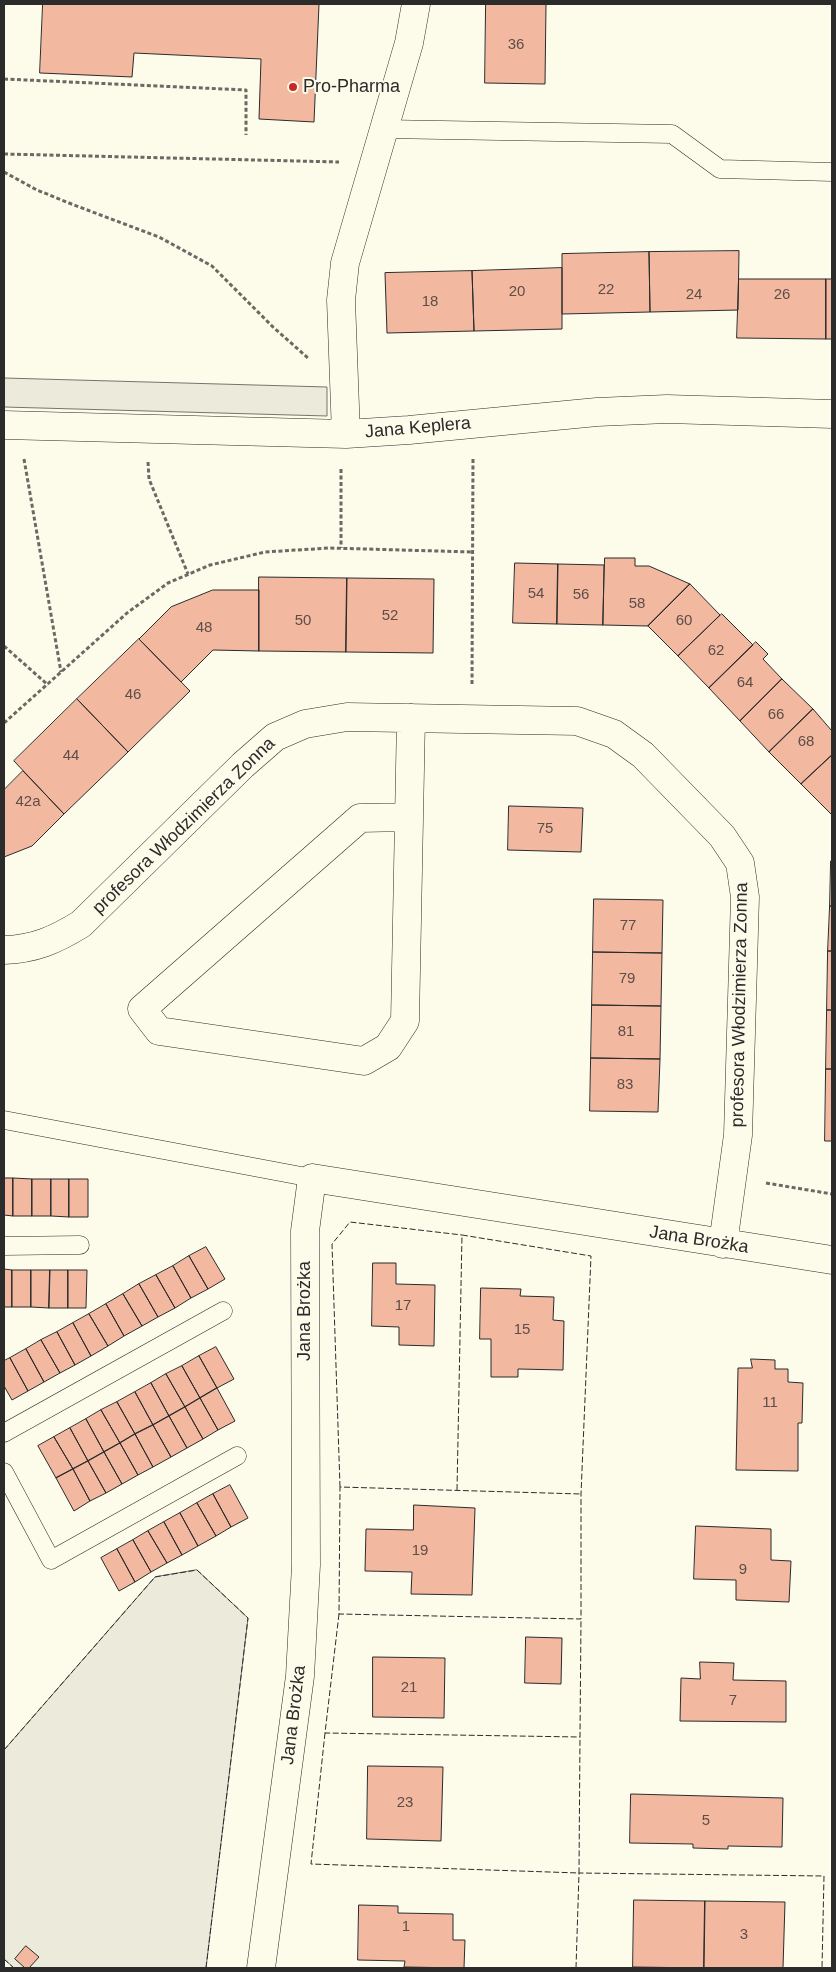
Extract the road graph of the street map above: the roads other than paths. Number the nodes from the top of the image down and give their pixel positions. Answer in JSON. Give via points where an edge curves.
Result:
{"nodes":[{"id":1,"x":416,"y":4,"type":"edge"},
{"id":2,"x":384,"y":129,"type":"junction"},
{"id":3,"x":832,"y":172,"type":"edge"},
{"id":4,"x":832,"y":414,"type":"edge"},
{"id":5,"x":11,"y":425,"type":"edge"},
{"id":6,"x":343,"y":434,"type":"junction"},
{"id":7,"x":411,"y":718,"type":"junction"},
{"id":8,"x":408,"y":817,"type":"junction"},
{"id":9,"x":4,"y":950,"type":"edge"},
{"id":10,"x":4,"y":1120,"type":"edge"},
{"id":11,"x":312,"y":1178,"type":"junction"},
{"id":12,"x":723,"y":1244,"type":"junction"},
{"id":13,"x":80,"y":1245,"type":"dead end"},
{"id":14,"x":4,"y":1246,"type":"edge"},
{"id":15,"x":832,"y":1260,"type":"edge"},
{"id":16,"x":222,"y":1310,"type":"dead end"},
{"id":17,"x":4,"y":1433,"type":"edge"},
{"id":18,"x":237,"y":1456,"type":"dead end"},
{"id":19,"x":4,"y":1472,"type":"edge"},
{"id":20,"x":261,"y":1968,"type":"edge"}],
"edges":[{"from":1,"to":2,"type":"street","via":[[409,43]]},
{"from":2,"to":3,"type":"lane","via":[[672,134],[720,169]]},
{"from":2,"to":6,"type":"street","via":[[345,263],[341,300]]},
{"from":4,"to":6,"type":"street","name":"Jana Keplera","via":[[667,409]]},
{"from":5,"to":6,"type":"street","name":"Jana Keplera"},
{"from":7,"to":8,"type":"street"},
{"from":7,"to":9,"type":"street","name":"profesora Włodzimierza Zonna","via":[[347,717],[305,724],[275,737],[81,924],[52,941]]},
{"from":7,"to":12,"type":"street","name":"profesora Włodzimierza Zonna","via":[[578,721],[614,734],[643,755],[722,836],[740,863],[745,897],[738,1135]]},
{"from":8,"to":8,"type":"street","via":[[360,818],[142,1009],[159,1031],[364,1061],[388,1047],[406,1021]]},
{"from":10,"to":11,"type":"lane"},
{"from":11,"to":12,"type":"street","name":"Jana Brożka"},
{"from":11,"to":20,"type":"street","name":"Jana Brożka","via":[[304,1231],[306,1564],[300,1676]]},
{"from":12,"to":15,"type":"street","name":"Jana Brożka"},
{"from":13,"to":14,"type":"lane"},
{"from":16,"to":17,"type":"lane"},
{"from":18,"to":19,"type":"lane","via":[[51,1560]]}]}
